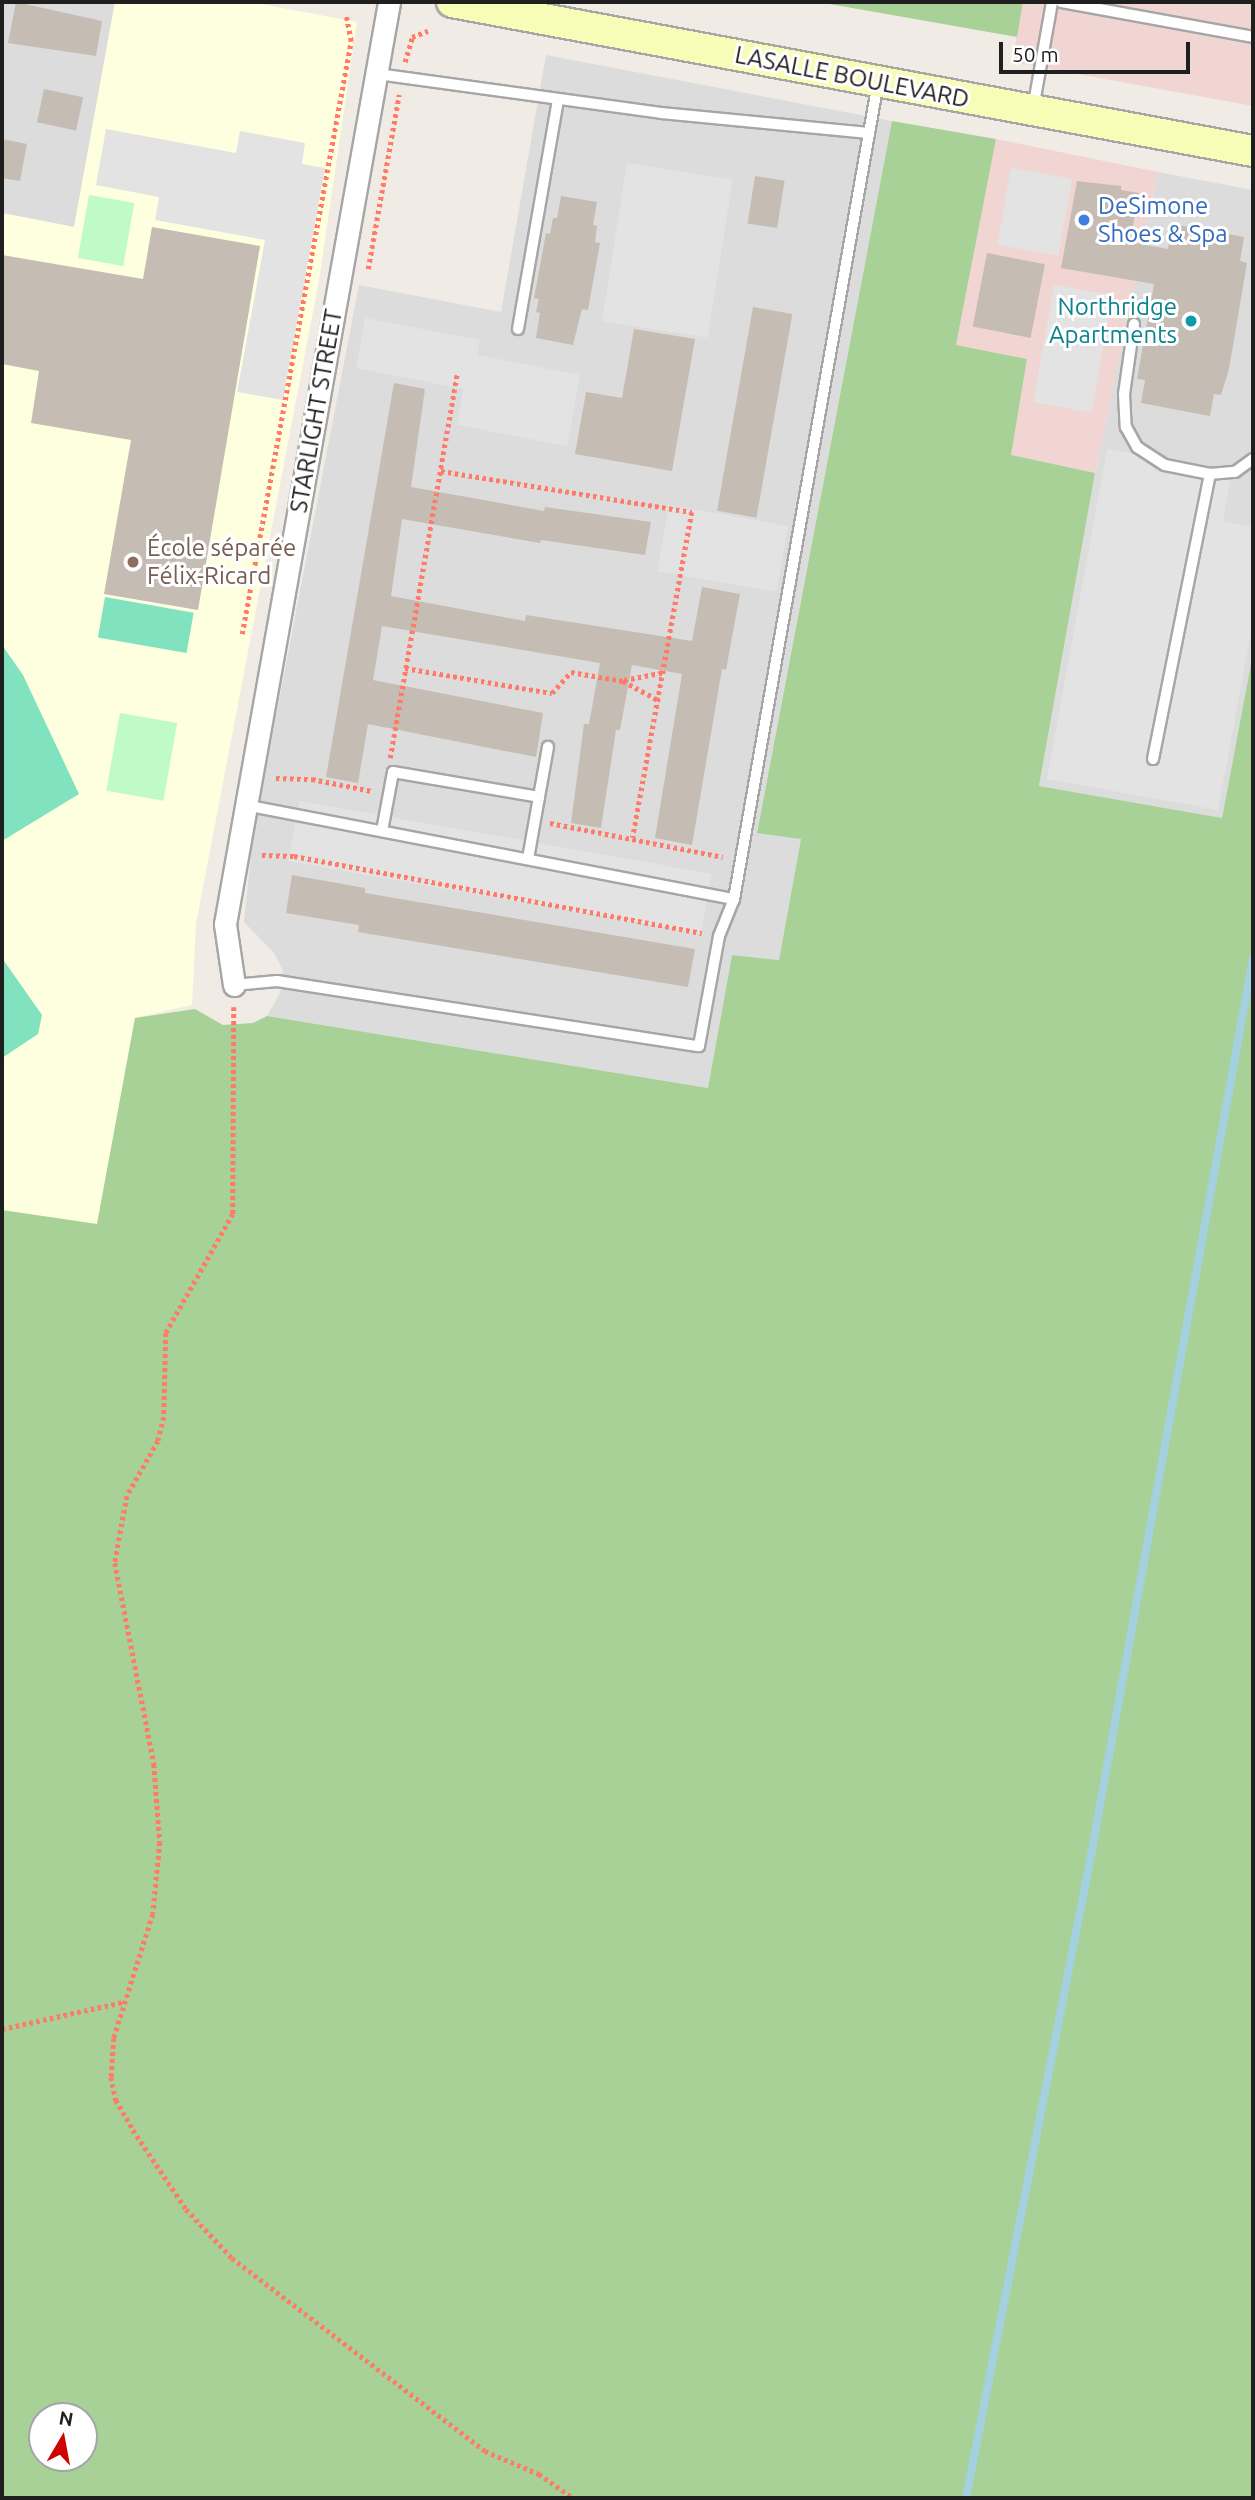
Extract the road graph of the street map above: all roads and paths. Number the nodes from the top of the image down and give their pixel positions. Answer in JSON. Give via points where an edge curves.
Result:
{"nodes":[{"id":1,"x":389,"y":2,"type":"edge"},
{"id":2,"x":452,"y":2,"type":"edge"},
{"id":3,"x":1052,"y":2,"type":"edge"},
{"id":4,"x":1061,"y":2,"type":"edge"},
{"id":5,"x":346,"y":16,"type":"dead end"},
{"id":6,"x":1253,"y":37,"type":"edge"},
{"id":7,"x":377,"y":74,"type":"junction"},
{"id":8,"x":878,"y":82,"type":"junction"},
{"id":9,"x":558,"y":99,"type":"junction"},
{"id":10,"x":1033,"y":110,"type":"junction"},
{"id":11,"x":869,"y":133,"type":"junction"},
{"id":12,"x":1253,"y":151,"type":"edge"},
{"id":13,"x":1134,"y":324,"type":"dead end"},
{"id":14,"x":518,"y":329,"type":"dead end"},
{"id":15,"x":457,"y":375,"type":"dead end"},
{"id":16,"x":1253,"y":459,"type":"edge"},
{"id":17,"x":441,"y":471,"type":"junction"},
{"id":18,"x":1210,"y":474,"type":"junction"},
{"id":19,"x":242,"y":634,"type":"dead end"},
{"id":20,"x":405,"y":668,"type":"junction"},
{"id":21,"x":665,"y":672,"type":"junction"},
{"id":22,"x":623,"y":681,"type":"junction"},
{"id":23,"x":660,"y":701,"type":"junction"},
{"id":24,"x":548,"y":747,"type":"dead end"},
{"id":25,"x":1153,"y":759,"type":"dead end"},
{"id":26,"x":393,"y":772,"type":"junction"},
{"id":27,"x":276,"y":778,"type":"dead end"},
{"id":28,"x":389,"y":794,"type":"junction"},
{"id":29,"x":539,"y":797,"type":"junction"},
{"id":30,"x":245,"y":805,"type":"junction"},
{"id":31,"x":535,"y":820,"type":"junction"},
{"id":32,"x":382,"y":831,"type":"junction"},
{"id":33,"x":633,"y":838,"type":"junction"},
{"id":34,"x":262,"y":855,"type":"dead end"},
{"id":35,"x":528,"y":859,"type":"junction"},
{"id":36,"x":742,"y":861,"type":"junction"},
{"id":37,"x":734,"y":899,"type":"junction"},
{"id":38,"x":719,"y":936,"type":"junction"},
{"id":39,"x":234,"y":985,"type":"junction"},
{"id":40,"x":124,"y":2002,"type":"junction"},
{"id":41,"x":2,"y":2029,"type":"edge"},
{"id":42,"x":573,"y":2498,"type":"edge"}],
"edges":[{"from":1,"to":7,"type":"street","name":"STARLIGHT STREET"},
{"from":2,"to":8,"type":"main road","name":"LASALLE BOULEVARD"},
{"from":3,"to":10,"type":"lane"},
{"from":4,"to":6,"type":"lane"},
{"from":5,"to":19,"type":"path","via":[[351,41]]},
{"from":7,"to":9,"type":"lane"},
{"from":7,"to":30,"type":"street","name":"STARLIGHT STREET"},
{"from":8,"to":10,"type":"main road","name":"LASALLE BOULEVARD"},
{"from":8,"to":11,"type":"lane"},
{"from":9,"to":11,"type":"lane"},
{"from":9,"to":14,"type":"lane"},
{"from":10,"to":12,"type":"main road","name":"LASALLE BOULEVARD"},
{"from":11,"to":36,"type":"lane"},
{"from":13,"to":18,"type":"lane","via":[[1124,394],[1126,427],[1137,447],[1165,465]]},
{"from":15,"to":17,"type":"path"},
{"from":16,"to":18,"type":"lane","via":[[1235,471]]},
{"from":17,"to":20,"type":"path"},
{"from":17,"to":21,"type":"path","via":[[692,512]]},
{"from":18,"to":25,"type":"lane"},
{"from":20,"to":22,"type":"path","via":[[552,693],[570,672]]},
{"from":20,"to":26,"type":"path","via":[[389,763]]},
{"from":21,"to":22,"type":"path"},
{"from":21,"to":23,"type":"path"},
{"from":22,"to":23,"type":"path"},
{"from":23,"to":33,"type":"path"},
{"from":24,"to":29,"type":"lane"},
{"from":26,"to":28,"type":"lane"},
{"from":26,"to":29,"type":"lane"},
{"from":27,"to":28,"type":"path","via":[[312,779]]},
{"from":28,"to":32,"type":"lane"},
{"from":29,"to":31,"type":"lane"},
{"from":30,"to":32,"type":"lane"},
{"from":30,"to":39,"type":"street","name":"STARLIGHT STREET","via":[[225,924]]},
{"from":31,"to":33,"type":"path"},
{"from":31,"to":35,"type":"lane"},
{"from":32,"to":35,"type":"lane"},
{"from":33,"to":36,"type":"path"},
{"from":34,"to":38,"type":"path","via":[[294,856]]},
{"from":35,"to":37,"type":"lane"},
{"from":36,"to":37,"type":"lane"},
{"from":37,"to":38,"type":"lane"},
{"from":38,"to":39,"type":"lane","via":[[699,1046],[277,981]]},
{"from":39,"to":40,"type":"path","via":[[233,1214],[166,1333],[164,1417],[158,1441],[127,1496],[115,1563],[154,1764],[160,1842],[153,1914]]},
{"from":40,"to":41,"type":"path"},
{"from":40,"to":42,"type":"path","via":[[110,2061],[116,2100],[186,2209],[232,2258],[485,2451],[540,2474]]}]}
